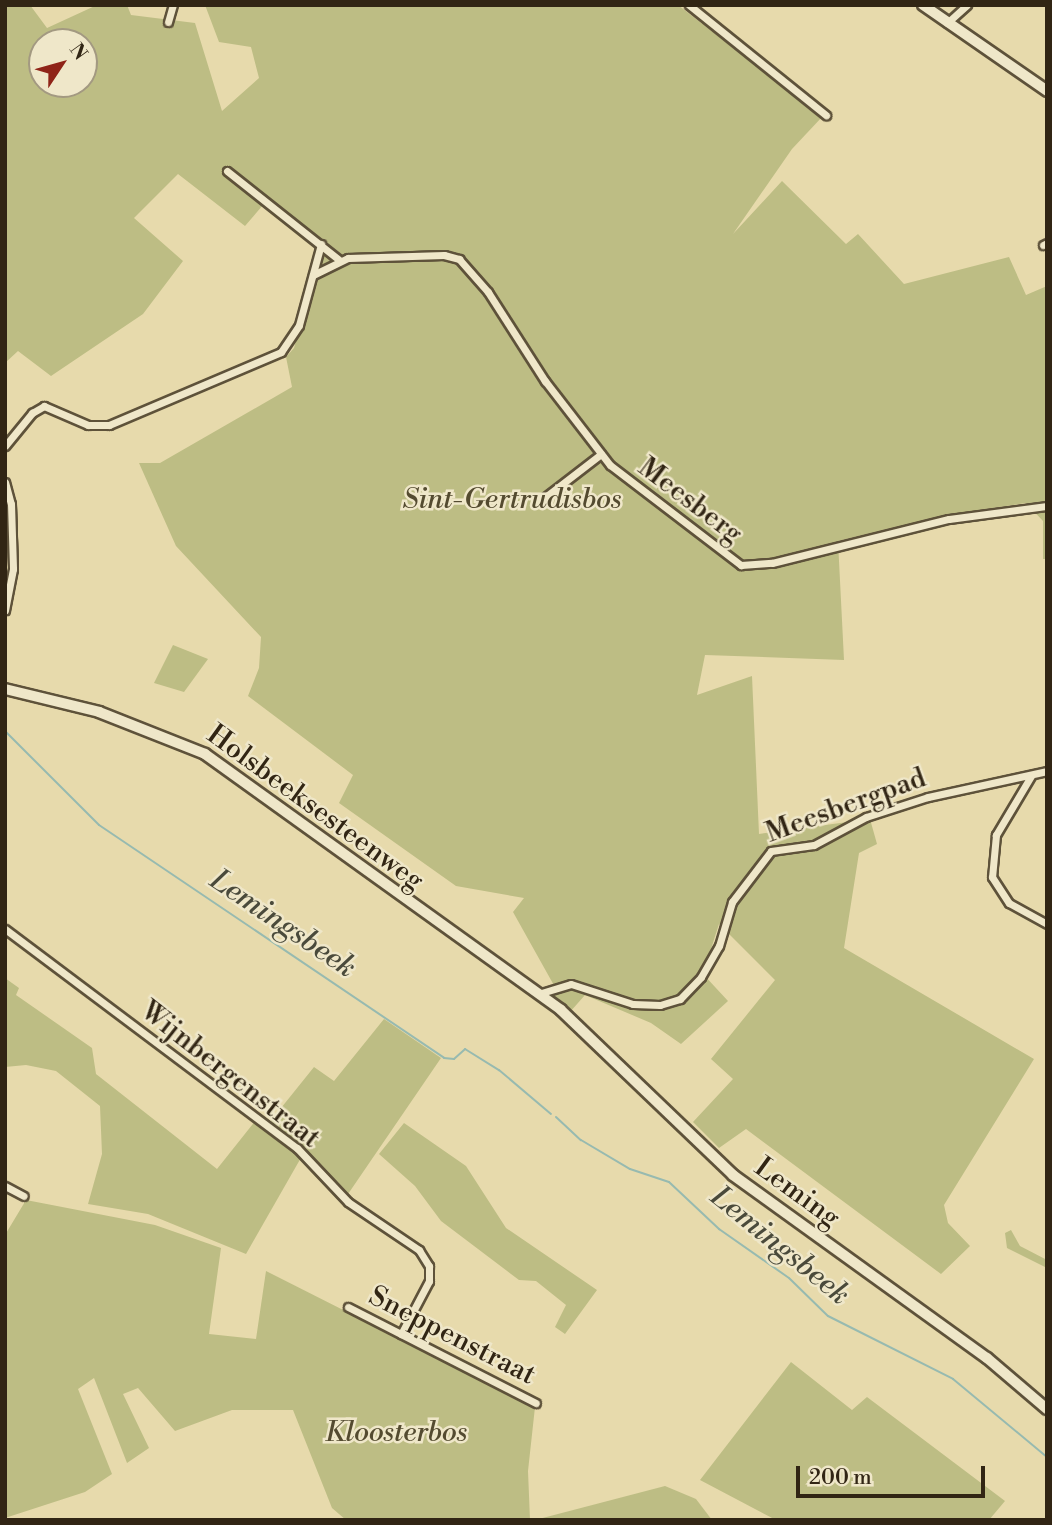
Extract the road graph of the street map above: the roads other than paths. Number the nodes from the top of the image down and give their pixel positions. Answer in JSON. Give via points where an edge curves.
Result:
{"nodes":[{"id":1,"x":173,"y":5,"type":"edge"},
{"id":2,"x":689,"y":5,"type":"edge"},
{"id":3,"x":923,"y":5,"type":"edge"},
{"id":4,"x":967,"y":5,"type":"edge"},
{"id":5,"x":168,"y":22,"type":"dead end"},
{"id":6,"x":947,"y":23,"type":"junction"},
{"id":7,"x":1047,"y":91,"type":"edge"},
{"id":8,"x":826,"y":115,"type":"dead end"},
{"id":9,"x":227,"y":170,"type":"dead end"},
{"id":10,"x":321,"y":244,"type":"junction"},
{"id":11,"x":338,"y":259,"type":"junction"},
{"id":12,"x":313,"y":275,"type":"junction"},
{"id":13,"x":5,"y":446,"type":"edge"},
{"id":14,"x":601,"y":454,"type":"junction"},
{"id":15,"x":5,"y":482,"type":"edge"},
{"id":16,"x":540,"y":501,"type":"dead end"},
{"id":17,"x":1047,"y":506,"type":"edge"},
{"id":18,"x":5,"y":610,"type":"edge"},
{"id":19,"x":5,"y":689,"type":"edge"},
{"id":20,"x":1047,"y":771,"type":"edge"},
{"id":21,"x":1031,"y":776,"type":"junction"},
{"id":22,"x":1047,"y":924,"type":"edge"},
{"id":23,"x":5,"y":929,"type":"edge"},
{"id":24,"x":538,"y":994,"type":"junction"},
{"id":25,"x":5,"y":1186,"type":"edge"},
{"id":26,"x":24,"y":1196,"type":"dead end"},
{"id":27,"x":348,"y":1307,"type":"dead end"},
{"id":28,"x":401,"y":1334,"type":"junction"},
{"id":29,"x":536,"y":1403,"type":"dead end"},
{"id":30,"x":1047,"y":1409,"type":"edge"}],
"edges":[{"from":1,"to":5,"type":"street"},
{"from":2,"to":8,"type":"street"},
{"from":3,"to":6,"type":"street"},
{"from":4,"to":6,"type":"street"},
{"from":6,"to":7,"type":"street"},
{"from":9,"to":10,"type":"street"},
{"from":10,"to":11,"type":"street"},
{"from":10,"to":12,"type":"street"},
{"from":11,"to":12,"type":"street"},
{"from":11,"to":14,"type":"street","name":"Meesberg","via":[[451,256],[468,267]]},
{"from":12,"to":13,"type":"street","via":[[291,341],[281,352],[109,425],[88,425],[44,406],[32,413]]},
{"from":14,"to":16,"type":"street"},
{"from":14,"to":17,"type":"street","name":"Meesberg","via":[[721,554],[752,566],[949,519]]},
{"from":15,"to":18,"type":"street","via":[[11,503],[13,569]]},
{"from":19,"to":24,"type":"street","name":"Holsbeeksesteenweg","via":[[99,712],[191,746]]},
{"from":20,"to":21,"type":"street","name":"Meesbergpad"},
{"from":21,"to":22,"type":"street","via":[[996,835],[992,877],[1009,903]]},
{"from":21,"to":24,"type":"street","name":"Meesbergpad","via":[[928,797],[855,822],[814,845],[777,848],[761,860],[732,902],[719,946],[701,977],[680,999],[660,1005],[633,1004],[571,984]]},
{"from":23,"to":28,"type":"street","name":"Wijnbergenstraat","via":[[297,1148],[348,1202],[419,1250],[429,1266],[429,1281]]},
{"from":24,"to":30,"type":"street","name":"Leming","via":[[631,1075],[733,1175],[987,1358]]},
{"from":25,"to":26,"type":"street"},
{"from":27,"to":28,"type":"street","name":"Sneppenstraat"},
{"from":28,"to":29,"type":"street","name":"Sneppenstraat"}]}
